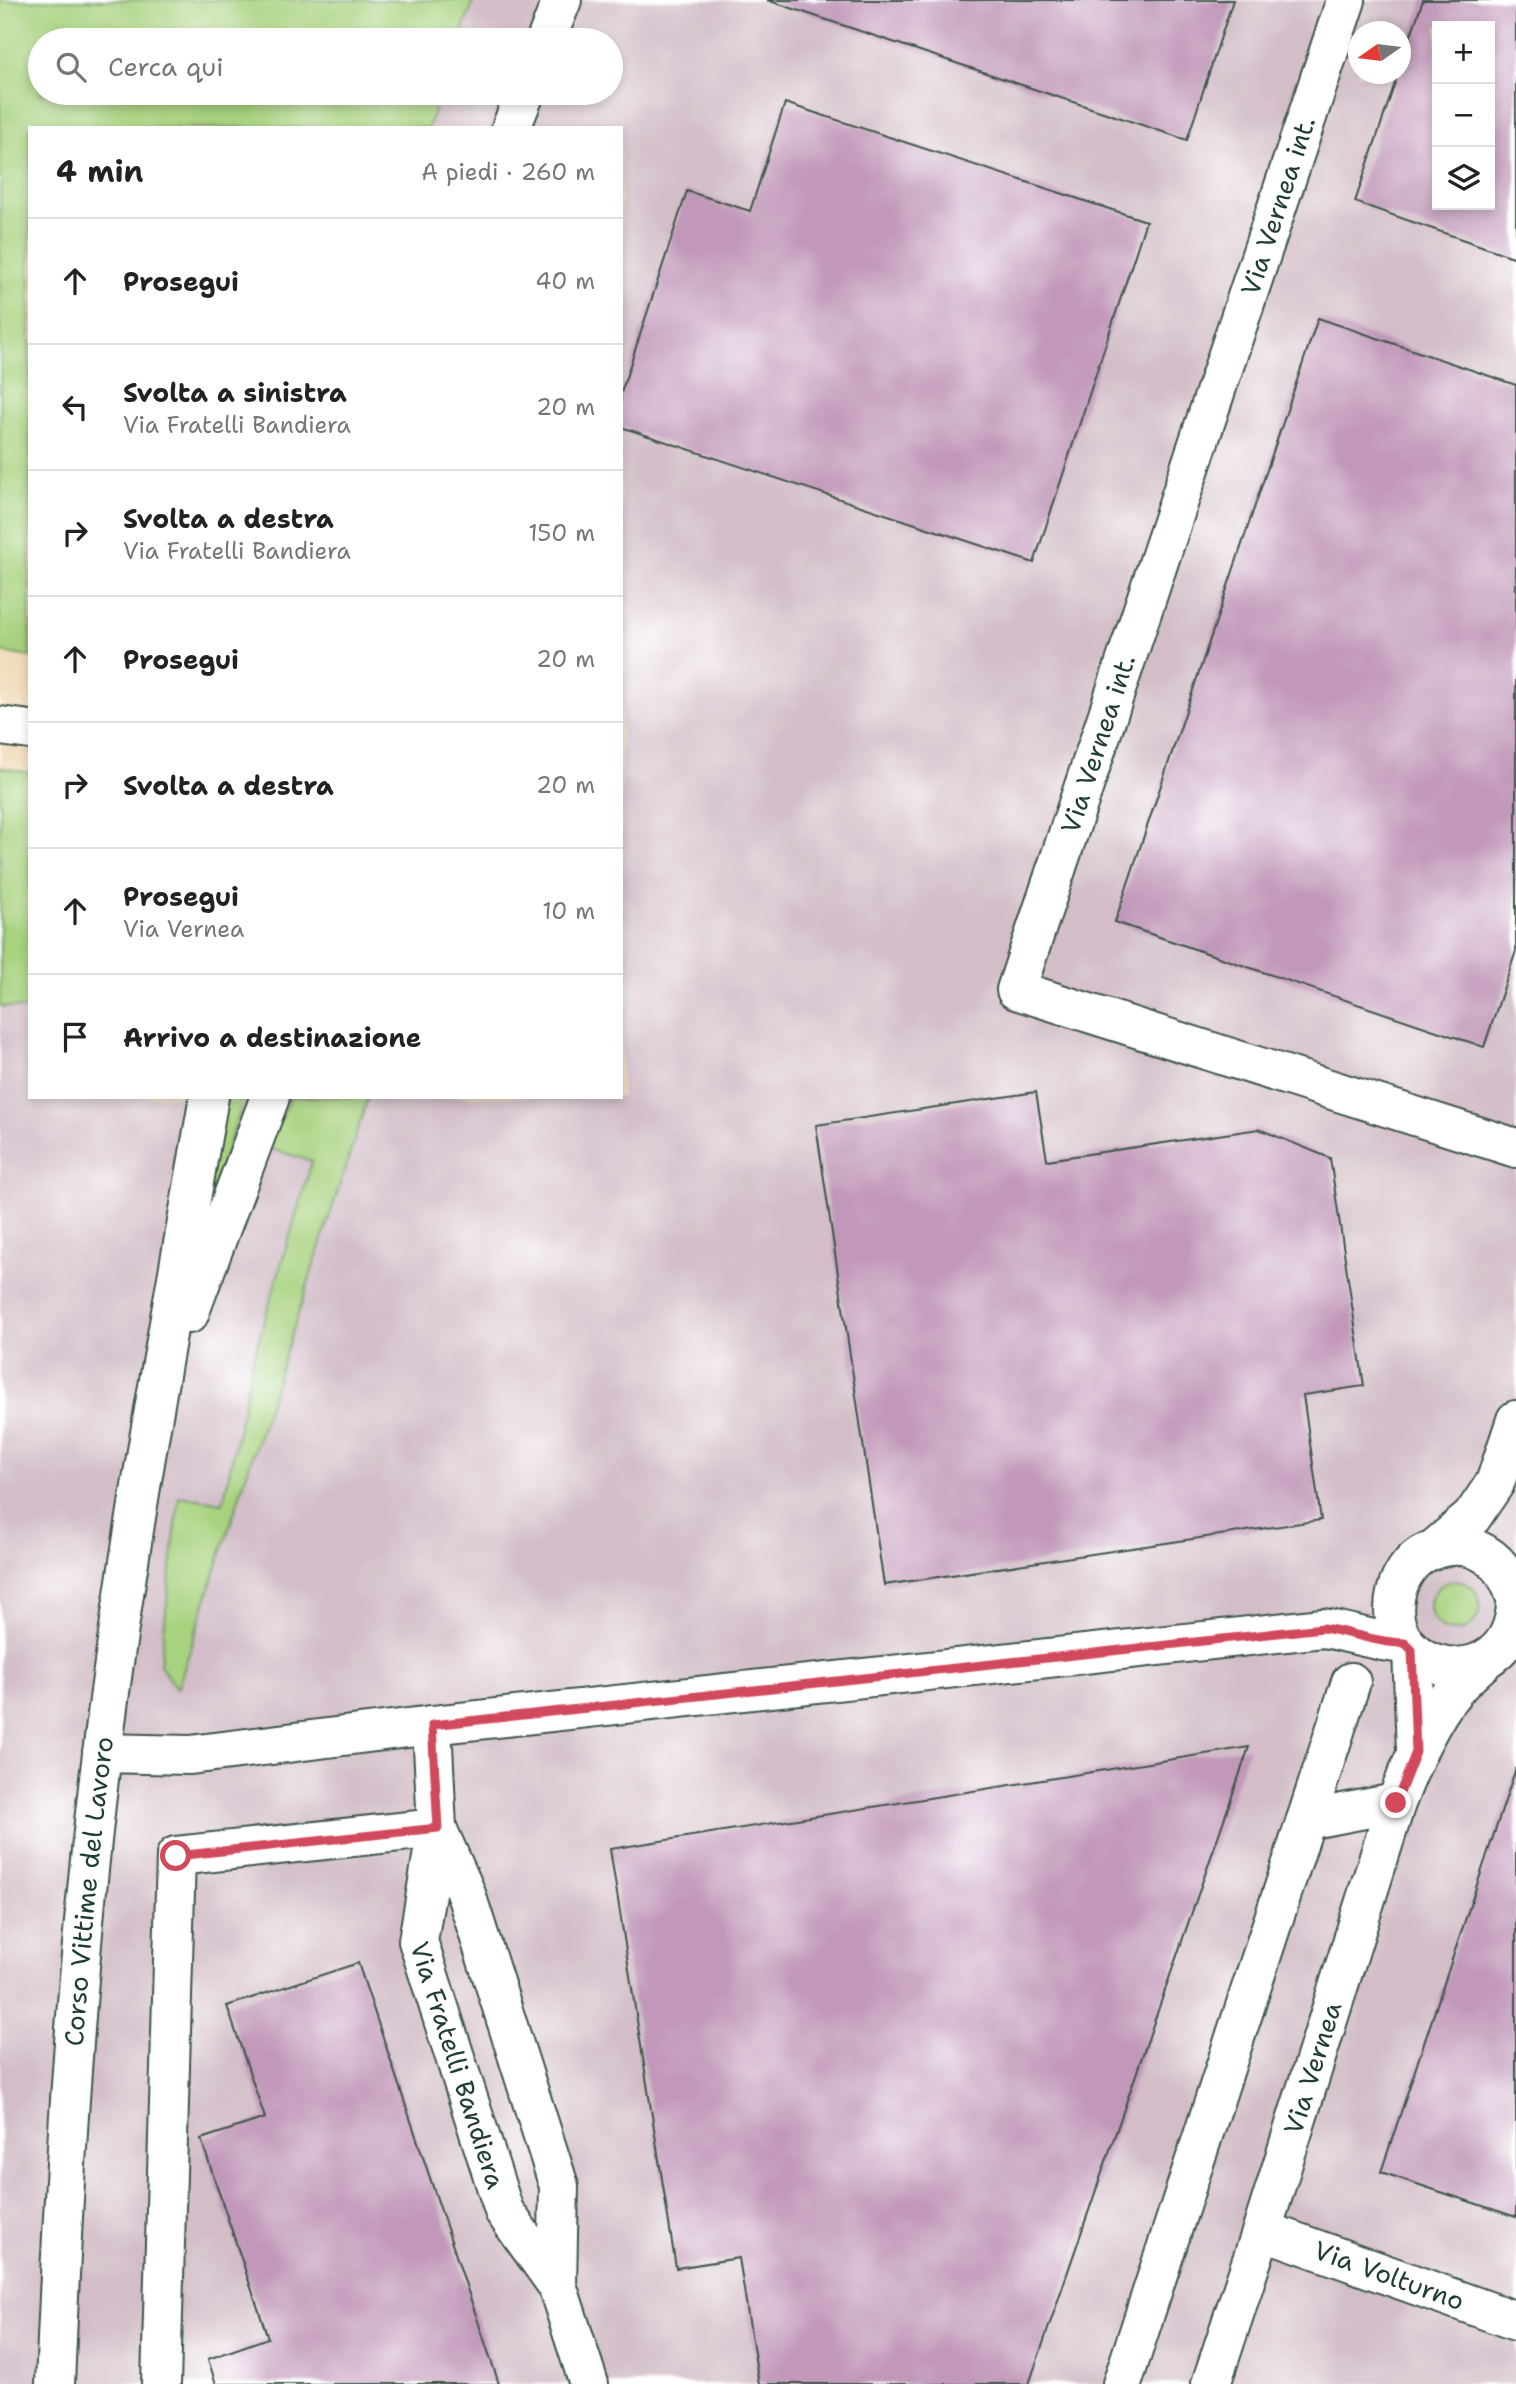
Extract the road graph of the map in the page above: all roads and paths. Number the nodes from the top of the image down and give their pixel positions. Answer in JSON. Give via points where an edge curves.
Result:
{"nodes":[{"id":1,"x":562,"y":0,"type":"edge"},
{"id":2,"x":568,"y":0,"type":"edge"},
{"id":3,"x":1346,"y":0,"type":"edge"},
{"id":4,"x":551,"y":28,"type":"edge"},
{"id":5,"x":560,"y":28,"type":"edge"},
{"id":6,"x":520,"y":105,"type":"edge"},
{"id":7,"x":540,"y":105,"type":"edge"},
{"id":8,"x":512,"y":126,"type":"edge"},
{"id":9,"x":535,"y":126,"type":"edge"},
{"id":10,"x":0,"y":726,"type":"edge"},
{"id":11,"x":28,"y":730,"type":"edge"},
{"id":12,"x":209,"y":1099,"type":"edge"},
{"id":13,"x":269,"y":1099,"type":"edge"},
{"id":14,"x":1516,"y":1148,"type":"edge"},
{"id":15,"x":156,"y":1402,"type":"junction"},
{"id":16,"x":1516,"y":1420,"type":"edge"},
{"id":17,"x":1495,"y":1483,"type":"junction"},
{"id":18,"x":1433,"y":1550,"type":"junction"},
{"id":19,"x":1510,"y":1582,"type":"edge"},
{"id":20,"x":1398,"y":1584,"type":"junction"},
{"id":21,"x":1516,"y":1620,"type":"edge"},
{"id":22,"x":1323,"y":1628,"type":"junction"},
{"id":23,"x":1409,"y":1646,"type":"junction"},
{"id":24,"x":1484,"y":1661,"type":"junction"},
{"id":25,"x":1351,"y":1682,"type":"dead end"},
{"id":26,"x":432,"y":1725,"type":"junction"},
{"id":27,"x":1416,"y":1752,"type":"junction"},
{"id":28,"x":102,"y":1753,"type":"junction"},
{"id":29,"x":1396,"y":1803,"type":"junction"},
{"id":30,"x":1306,"y":1820,"type":"junction"},
{"id":31,"x":438,"y":1828,"type":"junction"},
{"id":32,"x":1262,"y":2230,"type":"junction"},
{"id":33,"x":558,"y":2285,"type":"junction"},
{"id":34,"x":1516,"y":2321,"type":"edge"},
{"id":35,"x":55,"y":2384,"type":"edge"},
{"id":36,"x":161,"y":2384,"type":"edge"},
{"id":37,"x":589,"y":2384,"type":"edge"},
{"id":38,"x":1122,"y":2384,"type":"edge"},
{"id":39,"x":1211,"y":2384,"type":"edge"}],
"edges":[{"from":1,"to":4,"type":"street"},
{"from":2,"to":5,"type":"street"},
{"from":3,"to":14,"type":"street","name":"Via Vernea int.","via":[[1016,990]]},
{"from":6,"to":8,"type":"street"},
{"from":7,"to":9,"type":"street"},
{"from":10,"to":11,"type":"street"},
{"from":12,"to":15,"type":"street","name":"Corso Vittime del Lavoro"},
{"from":13,"to":15,"type":"street","name":"Corso Vittime del Lavoro"},
{"from":15,"to":28,"type":"street","name":"Corso Vittime del Lavoro"},
{"from":16,"to":17,"type":"street"},
{"from":17,"to":18,"type":"street","via":[[1472,1517]]},
{"from":17,"to":19,"type":"street","via":[[1494,1533]]},
{"from":18,"to":19,"type":"street","via":[[1463,1546],[1483,1552]]},
{"from":18,"to":20,"type":"street","via":[[1408,1566]]},
{"from":19,"to":21,"type":"street"},
{"from":20,"to":22,"type":"street"},
{"from":20,"to":23,"type":"street","via":[[1393,1604],[1396,1624]]},
{"from":21,"to":24,"type":"street","via":[[1508,1639]]},
{"from":22,"to":23,"type":"street"},
{"from":22,"to":26,"type":"street"},
{"from":23,"to":24,"type":"street","via":[[1438,1666],[1457,1668]]},
{"from":23,"to":27,"type":"street"},
{"from":24,"to":27,"type":"street","name":"Via Vernea","via":[[1457,1688]]},
{"from":25,"to":30,"type":"street"},
{"from":26,"to":28,"type":"street","via":[[190,1755]]},
{"from":26,"to":31,"type":"street","name":"Via Fratelli Bandiera"},
{"from":27,"to":29,"type":"street","name":"Via Vernea"},
{"from":28,"to":35,"type":"street","name":"Corso Vittime del Lavoro","via":[[65,2168]]},
{"from":29,"to":30,"type":"street"},
{"from":29,"to":32,"type":"street","name":"Via Vernea"},
{"from":30,"to":38,"type":"street"},
{"from":31,"to":33,"type":"street","name":"Via Fratelli Bandiera","via":[[465,1891],[559,2186]]},
{"from":31,"to":33,"type":"street","name":"Via Fratelli Bandiera","via":[[418,1941],[504,2211]]},
{"from":31,"to":36,"type":"street","via":[[176,1856]]},
{"from":32,"to":34,"type":"street","name":"Via Volturno"},
{"from":32,"to":39,"type":"street","name":"Via Vernea"},
{"from":33,"to":37,"type":"street","name":"Via Fratelli Bandiera"}]}
